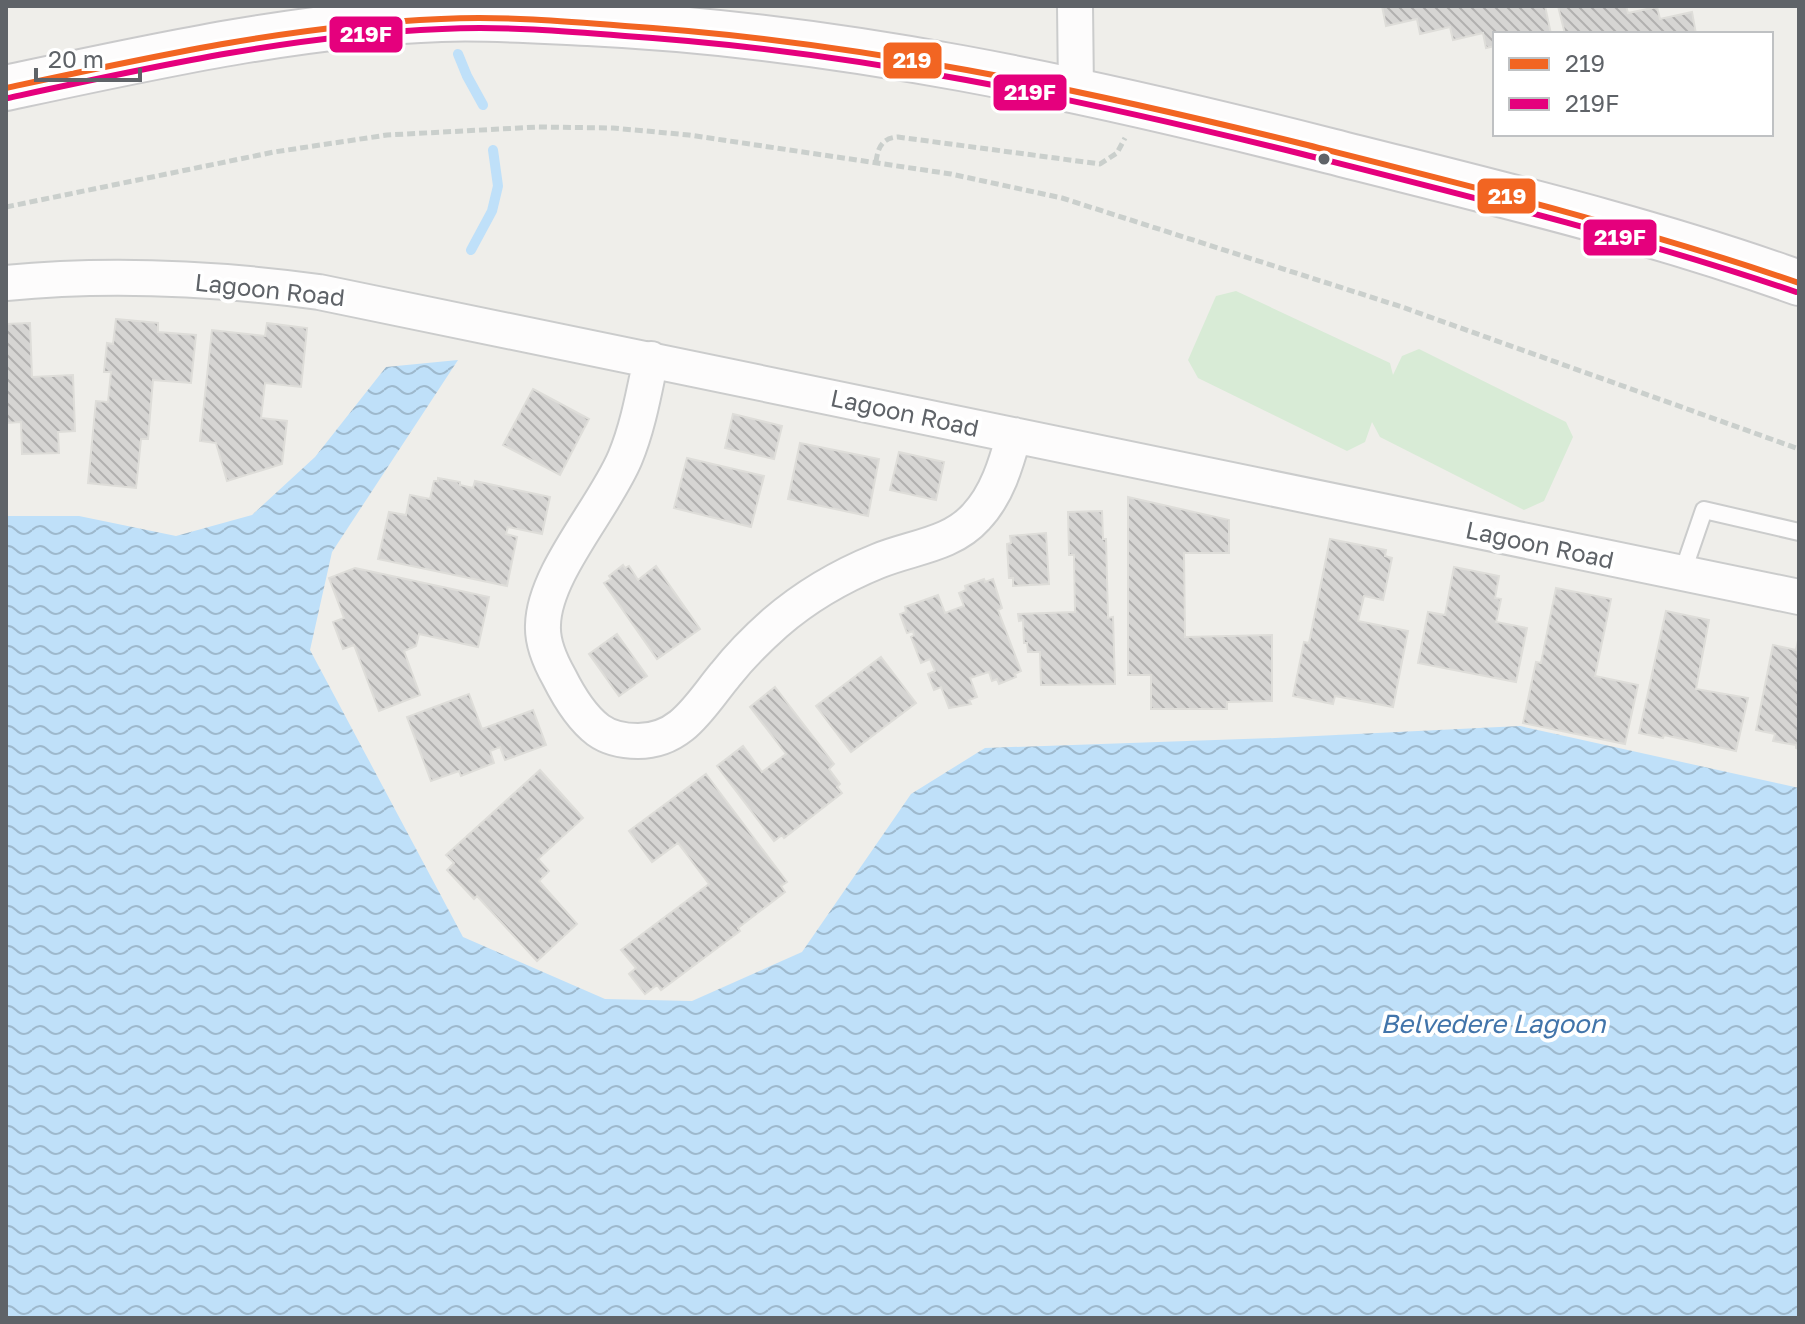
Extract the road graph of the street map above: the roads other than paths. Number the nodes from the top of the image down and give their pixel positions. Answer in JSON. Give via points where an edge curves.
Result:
{"nodes":[{"id":1,"x":1075,"y":6,"type":"edge"},
{"id":2,"x":6,"y":88,"type":"edge"},
{"id":3,"x":1076,"y":91,"type":"junction"},
{"id":4,"x":6,"y":283,"type":"edge"},
{"id":5,"x":1799,"y":283,"type":"edge"},
{"id":6,"x":651,"y":359,"type":"junction"},
{"id":7,"x":1014,"y":435,"type":"junction"},
{"id":8,"x":1799,"y":532,"type":"edge"},
{"id":9,"x":1682,"y":574,"type":"junction"},
{"id":10,"x":1799,"y":597,"type":"edge"}],
"edges":[{"from":1,"to":3,"type":"street"},
{"from":2,"to":3,"type":"main road","via":[[307,31],[482,18],[632,25],[795,42]]},
{"from":3,"to":5,"type":"main road","via":[[1516,198]]},
{"from":4,"to":6,"type":"street","name":"Lagoon Road","via":[[122,277],[272,285]]},
{"from":6,"to":7,"type":"street","name":"Lagoon Road"},
{"from":6,"to":7,"type":"street","via":[[624,459],[558,577],[543,627],[552,664],[576,704],[598,730],[628,741],[660,739],[683,725],[758,639],[823,588],[964,528],[988,501]]},
{"from":7,"to":9,"type":"street","name":"Lagoon Road"},
{"from":8,"to":9,"type":"lane","via":[[1704,510]]},
{"from":9,"to":10,"type":"street","name":"Lagoon Road"}]}
